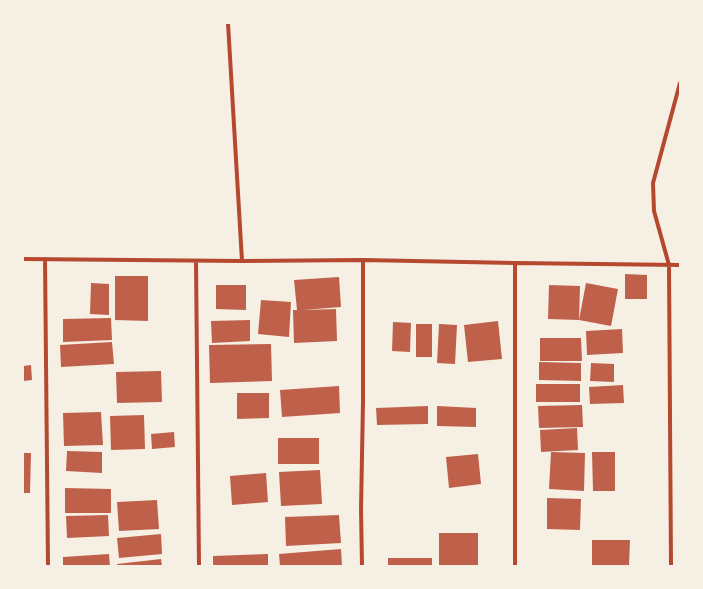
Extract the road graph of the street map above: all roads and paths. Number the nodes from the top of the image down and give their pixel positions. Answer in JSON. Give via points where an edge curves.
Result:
{"nodes":[{"id":1,"x":228,"y":23,"type":"edge"},
{"id":2,"x":680,"y":83,"type":"edge"},
{"id":3,"x":23,"y":259,"type":"edge"},
{"id":4,"x":45,"y":259,"type":"junction"},
{"id":5,"x":364,"y":260,"type":"junction"},
{"id":6,"x":196,"y":261,"type":"junction"},
{"id":7,"x":242,"y":261,"type":"junction"},
{"id":8,"x":515,"y":263,"type":"junction"},
{"id":9,"x":668,"y":265,"type":"junction"},
{"id":10,"x":680,"y":265,"type":"edge"},
{"id":11,"x":48,"y":566,"type":"edge"},
{"id":12,"x":199,"y":566,"type":"edge"},
{"id":13,"x":362,"y":566,"type":"edge"},
{"id":14,"x":515,"y":566,"type":"edge"},
{"id":15,"x":671,"y":566,"type":"edge"}],
"edges":[{"from":1,"to":7,"type":"street"},
{"from":2,"to":9,"type":"street","via":[[653,183],[654,211]]},
{"from":3,"to":4,"type":"street"},
{"from":4,"to":6,"type":"street"},
{"from":4,"to":11,"type":"street"},
{"from":5,"to":7,"type":"street"},
{"from":5,"to":8,"type":"street"},
{"from":5,"to":13,"type":"street"},
{"from":6,"to":7,"type":"street"},
{"from":6,"to":12,"type":"street"},
{"from":8,"to":9,"type":"street"},
{"from":8,"to":14,"type":"street"},
{"from":9,"to":10,"type":"street"},
{"from":9,"to":15,"type":"street"}]}
